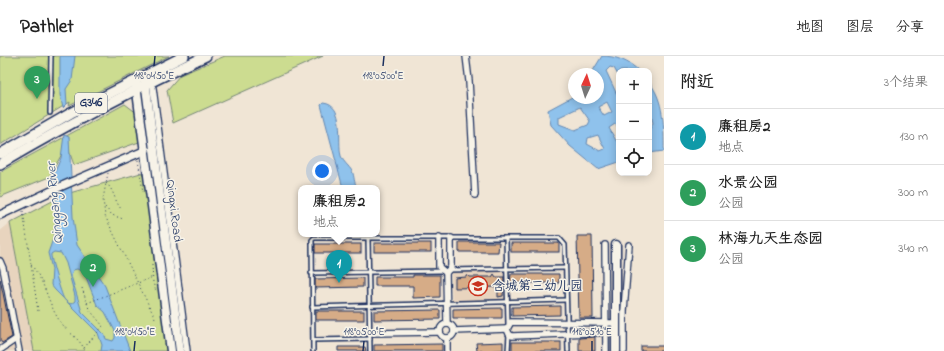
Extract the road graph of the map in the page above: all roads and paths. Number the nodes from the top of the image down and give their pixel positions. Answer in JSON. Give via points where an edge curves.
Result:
{"nodes":[{"id":1,"x":51,"y":56,"type":"edge"},
{"id":2,"x":184,"y":56,"type":"edge"},
{"id":3,"x":206,"y":56,"type":"edge"},
{"id":4,"x":466,"y":56,"type":"edge"},
{"id":5,"x":135,"y":80,"type":"junction"},
{"id":6,"x":148,"y":82,"type":"junction"},
{"id":7,"x":137,"y":89,"type":"junction"},
{"id":8,"x":50,"y":113,"type":"dead end"},
{"id":9,"x":146,"y":150,"type":"junction"},
{"id":10,"x":0,"y":154,"type":"edge"},
{"id":11,"x":0,"y":164,"type":"edge"},
{"id":12,"x":110,"y":165,"type":"junction"},
{"id":13,"x":106,"y":183,"type":"junction"},
{"id":14,"x":475,"y":195,"type":"dead end"},
{"id":15,"x":22,"y":204,"type":"junction"},
{"id":16,"x":104,"y":207,"type":"junction"},
{"id":17,"x":123,"y":211,"type":"dead end"},
{"id":18,"x":0,"y":215,"type":"edge"},
{"id":19,"x":123,"y":219,"type":"dead end"},
{"id":20,"x":368,"y":238,"type":"junction"},
{"id":21,"x":439,"y":238,"type":"junction"},
{"id":22,"x":451,"y":238,"type":"junction"},
{"id":23,"x":506,"y":238,"type":"junction"},
{"id":24,"x":605,"y":245,"type":"dead end"},
{"id":25,"x":616,"y":245,"type":"dead end"},
{"id":26,"x":628,"y":246,"type":"dead end"},
{"id":27,"x":0,"y":261,"type":"edge"},
{"id":28,"x":31,"y":264,"type":"junction"},
{"id":29,"x":566,"y":268,"type":"junction"},
{"id":30,"x":507,"y":269,"type":"junction"},
{"id":31,"x":446,"y":271,"type":"junction"},
{"id":32,"x":368,"y":272,"type":"junction"},
{"id":33,"x":311,"y":273,"type":"junction"},
{"id":34,"x":153,"y":277,"type":"dead end"},
{"id":35,"x":136,"y":284,"type":"junction"},
{"id":36,"x":82,"y":288,"type":"dead end"},
{"id":37,"x":566,"y":300,"type":"junction"},
{"id":38,"x":507,"y":302,"type":"junction"},
{"id":39,"x":87,"y":303,"type":"junction"},
{"id":40,"x":446,"y":303,"type":"junction"},
{"id":41,"x":369,"y":305,"type":"junction"},
{"id":42,"x":312,"y":307,"type":"junction"},
{"id":43,"x":38,"y":311,"type":"dead end"},
{"id":44,"x":156,"y":320,"type":"dead end"},
{"id":45,"x":567,"y":322,"type":"junction"},
{"id":46,"x":616,"y":323,"type":"junction"},
{"id":47,"x":447,"y":324,"type":"junction"},
{"id":48,"x":508,"y":329,"type":"junction"},
{"id":49,"x":454,"y":331,"type":"junction"},
{"id":50,"x":440,"y":332,"type":"junction"},
{"id":51,"x":616,"y":332,"type":"junction"},
{"id":52,"x":568,"y":334,"type":"junction"},
{"id":53,"x":370,"y":336,"type":"junction"},
{"id":54,"x":447,"y":338,"type":"junction"},
{"id":55,"x":16,"y":339,"type":"junction"},
{"id":56,"x":313,"y":340,"type":"junction"},
{"id":57,"x":84,"y":348,"type":"junction"},
{"id":58,"x":0,"y":350,"type":"edge"},
{"id":59,"x":19,"y":351,"type":"edge"},
{"id":60,"x":85,"y":351,"type":"edge"},
{"id":61,"x":171,"y":351,"type":"edge"},
{"id":62,"x":180,"y":351,"type":"edge"},
{"id":63,"x":187,"y":351,"type":"edge"},
{"id":64,"x":313,"y":351,"type":"edge"},
{"id":65,"x":370,"y":351,"type":"edge"},
{"id":66,"x":447,"y":351,"type":"edge"},
{"id":67,"x":508,"y":351,"type":"edge"},
{"id":68,"x":568,"y":351,"type":"edge"},
{"id":69,"x":606,"y":351,"type":"edge"},
{"id":70,"x":616,"y":351,"type":"edge"},
{"id":71,"x":624,"y":351,"type":"edge"}],
"edges":[{"from":1,"to":8,"type":"lane"},
{"from":2,"to":6,"type":"highway","number":"G346"},
{"from":3,"to":6,"type":"highway","number":"G346"},
{"from":4,"to":14,"type":"street"},
{"from":5,"to":6,"type":"highway","number":"G346"},
{"from":5,"to":7,"type":"main road","name":"Qingxi Road"},
{"from":5,"to":10,"type":"highway","number":"G346"},
{"from":6,"to":7,"type":"highway","number":"G346"},
{"from":6,"to":62,"type":"main road","name":"Qingxi Road"},
{"from":6,"to":63,"type":"street"},
{"from":7,"to":9,"type":"main road","name":"Qingxi Road"},
{"from":7,"to":11,"type":"highway","number":"G346"},
{"from":9,"to":12,"type":"street"},
{"from":9,"to":61,"type":"main road","name":"Qingxi Road"},
{"from":12,"to":13,"type":"path"},
{"from":12,"to":15,"type":"street"},
{"from":13,"to":16,"type":"path"},
{"from":13,"to":17,"type":"path","via":[[115,202]]},
{"from":15,"to":18,"type":"street"},
{"from":15,"to":28,"type":"path"},
{"from":16,"to":19,"type":"path","via":[[112,215]]},
{"from":16,"to":35,"type":"path","via":[[108,224]]},
{"from":20,"to":21,"type":"lane"},
{"from":20,"to":32,"type":"lane"},
{"from":20,"to":33,"type":"lane","via":[[314,238],[310,243]]},
{"from":21,"to":22,"type":"lane"},
{"from":21,"to":31,"type":"street","via":[[439,266]]},
{"from":22,"to":23,"type":"lane"},
{"from":22,"to":31,"type":"street"},
{"from":23,"to":29,"type":"lane","via":[[559,238],[565,245]]},
{"from":23,"to":30,"type":"lane"},
{"from":24,"to":69,"type":"street"},
{"from":25,"to":46,"type":"main road"},
{"from":26,"to":71,"type":"street"},
{"from":27,"to":55,"type":"street"},
{"from":28,"to":43,"type":"path"},
{"from":28,"to":57,"type":"path","via":[[40,274],[54,311],[63,326]]},
{"from":29,"to":30,"type":"lane"},
{"from":29,"to":37,"type":"lane"},
{"from":30,"to":31,"type":"lane"},
{"from":30,"to":38,"type":"lane"},
{"from":31,"to":32,"type":"lane"},
{"from":31,"to":40,"type":"street"},
{"from":32,"to":33,"type":"lane"},
{"from":32,"to":41,"type":"lane"},
{"from":33,"to":42,"type":"lane"},
{"from":34,"to":35,"type":"path"},
{"from":35,"to":39,"type":"path"},
{"from":35,"to":44,"type":"path"},
{"from":36,"to":39,"type":"path"},
{"from":37,"to":38,"type":"lane"},
{"from":37,"to":45,"type":"lane"},
{"from":38,"to":40,"type":"lane"},
{"from":38,"to":48,"type":"lane"},
{"from":39,"to":57,"type":"path","via":[[91,313],[103,326]]},
{"from":40,"to":41,"type":"lane"},
{"from":40,"to":47,"type":"street"},
{"from":41,"to":42,"type":"lane"},
{"from":41,"to":53,"type":"lane"},
{"from":42,"to":56,"type":"lane"},
{"from":45,"to":46,"type":"street"},
{"from":45,"to":48,"type":"street","via":[[511,322]]},
{"from":45,"to":52,"type":"lane"},
{"from":46,"to":51,"type":"main road"},
{"from":47,"to":49,"type":"street","via":[[451,325]]},
{"from":47,"to":50,"type":"street","via":[[442,326]]},
{"from":48,"to":49,"type":"street"},
{"from":48,"to":52,"type":"street","via":[[512,336]]},
{"from":48,"to":67,"type":"lane"},
{"from":49,"to":54,"type":"street","via":[[451,337]]},
{"from":50,"to":53,"type":"street"},
{"from":50,"to":54,"type":"street","via":[[442,337]]},
{"from":51,"to":52,"type":"street"},
{"from":51,"to":70,"type":"main road"},
{"from":52,"to":68,"type":"lane"},
{"from":53,"to":56,"type":"lane"},
{"from":53,"to":65,"type":"lane"},
{"from":54,"to":66,"type":"street"},
{"from":55,"to":58,"type":"street"},
{"from":55,"to":59,"type":"street"},
{"from":56,"to":64,"type":"lane"},
{"from":57,"to":60,"type":"path"}]}
